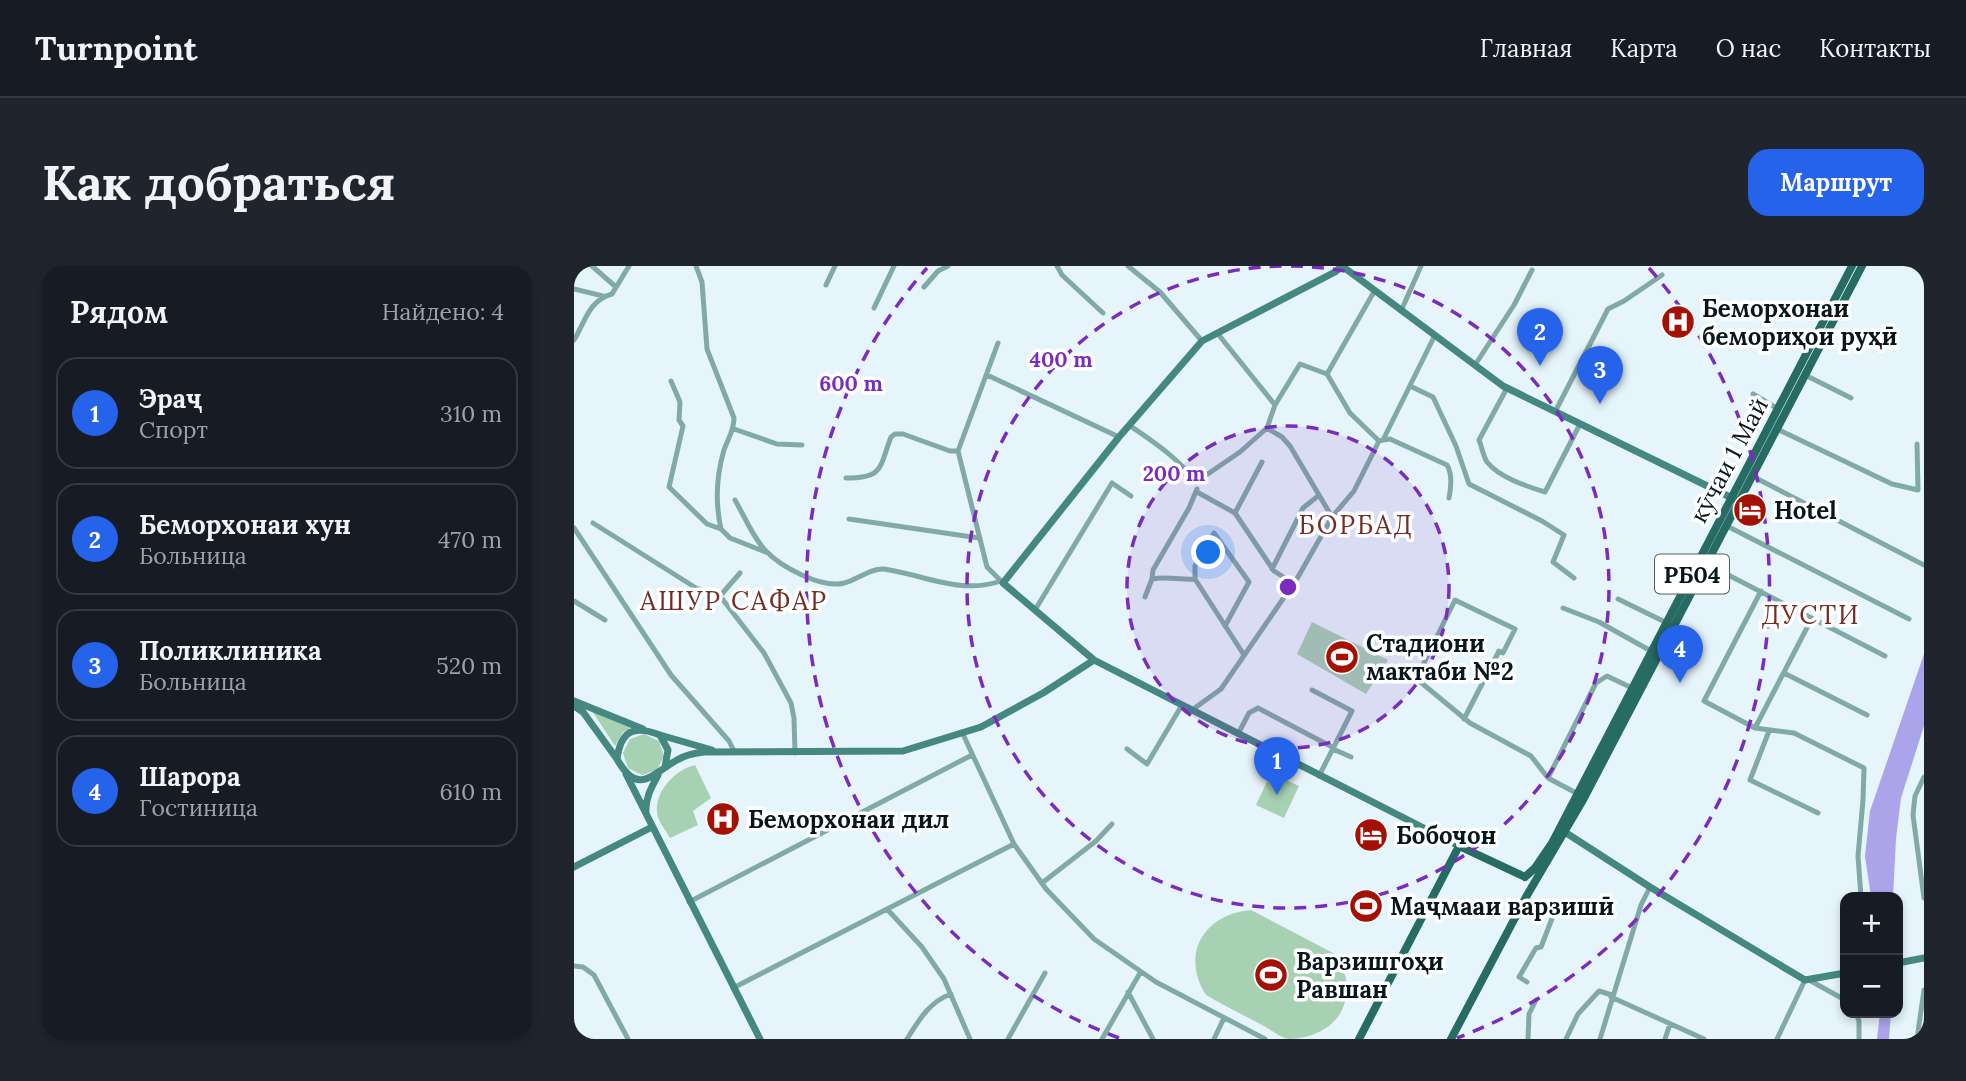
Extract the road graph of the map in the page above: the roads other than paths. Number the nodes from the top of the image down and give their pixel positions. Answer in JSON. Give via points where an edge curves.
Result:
{"nodes":[{"id":1,"x":592,"y":266,"type":"edge"},
{"id":2,"x":629,"y":266,"type":"edge"},
{"id":3,"x":696,"y":266,"type":"edge"},
{"id":4,"x":835,"y":266,"type":"edge"},
{"id":5,"x":894,"y":266,"type":"edge"},
{"id":6,"x":948,"y":266,"type":"edge"},
{"id":7,"x":1058,"y":266,"type":"edge"},
{"id":8,"x":1128,"y":266,"type":"edge"},
{"id":9,"x":1342,"y":266,"type":"edge"},
{"id":10,"x":1421,"y":266,"type":"edge"},
{"id":11,"x":1852,"y":266,"type":"edge"},
{"id":12,"x":1862,"y":266,"type":"edge"},
{"id":13,"x":1532,"y":270,"type":"dead end"},
{"id":14,"x":1662,"y":275,"type":"dead end"},
{"id":15,"x":826,"y":285,"type":"dead end"},
{"id":16,"x":616,"y":287,"type":"junction"},
{"id":17,"x":924,"y":287,"type":"dead end"},
{"id":18,"x":574,"y":289,"type":"edge"},
{"id":19,"x":1374,"y":290,"type":"junction"},
{"id":20,"x":606,"y":295,"type":"junction"},
{"id":21,"x":874,"y":308,"type":"dead end"},
{"id":22,"x":1401,"y":311,"type":"junction"},
{"id":23,"x":1103,"y":313,"type":"dead end"},
{"id":24,"x":1218,"y":334,"type":"junction"},
{"id":25,"x":1435,"y":335,"type":"junction"},
{"id":26,"x":574,"y":340,"type":"edge"},
{"id":27,"x":1202,"y":341,"type":"junction"},
{"id":28,"x":998,"y":343,"type":"dead end"},
{"id":29,"x":1475,"y":365,"type":"junction"},
{"id":30,"x":1327,"y":374,"type":"junction"},
{"id":31,"x":1805,"y":374,"type":"junction"},
{"id":32,"x":987,"y":375,"type":"junction"},
{"id":33,"x":671,"y":381,"type":"dead end"},
{"id":34,"x":1409,"y":386,"type":"junction"},
{"id":35,"x":1507,"y":388,"type":"junction"},
{"id":36,"x":1753,"y":394,"type":"dead end"},
{"id":37,"x":1851,"y":398,"type":"dead end"},
{"id":38,"x":1275,"y":405,"type":"junction"},
{"id":39,"x":1778,"y":410,"type":"junction"},
{"id":40,"x":1555,"y":412,"type":"junction"},
{"id":41,"x":1580,"y":424,"type":"junction"},
{"id":42,"x":1129,"y":425,"type":"junction"},
{"id":43,"x":1266,"y":428,"type":"junction"},
{"id":44,"x":734,"y":429,"type":"junction"},
{"id":45,"x":1777,"y":429,"type":"junction"},
{"id":46,"x":1119,"y":437,"type":"junction"},
{"id":47,"x":1382,"y":441,"type":"junction"},
{"id":48,"x":1916,"y":444,"type":"dead end"},
{"id":49,"x":803,"y":445,"type":"dead end"},
{"id":50,"x":958,"y":451,"type":"junction"},
{"id":51,"x":1262,"y":462,"type":"dead end"},
{"id":52,"x":1463,"y":463,"type":"junction"},
{"id":53,"x":1450,"y":469,"type":"junction"},
{"id":54,"x":1752,"y":477,"type":"junction"},
{"id":55,"x":846,"y":478,"type":"dead end"},
{"id":56,"x":1196,"y":482,"type":"junction"},
{"id":57,"x":1197,"y":492,"type":"junction"},
{"id":58,"x":1131,"y":496,"type":"dead end"},
{"id":59,"x":1318,"y":496,"type":"junction"},
{"id":60,"x":1449,"y":498,"type":"dead end"},
{"id":61,"x":1731,"y":498,"type":"junction"},
{"id":62,"x":735,"y":500,"type":"dead end"},
{"id":63,"x":1740,"y":502,"type":"junction"},
{"id":64,"x":1235,"y":513,"type":"junction"},
{"id":65,"x":1332,"y":517,"type":"junction"},
{"id":66,"x":849,"y":519,"type":"dead end"},
{"id":67,"x":593,"y":523,"type":"dead end"},
{"id":68,"x":1727,"y":526,"type":"junction"},
{"id":69,"x":574,"y":528,"type":"edge"},
{"id":70,"x":721,"y":529,"type":"junction"},
{"id":71,"x":979,"y":538,"type":"junction"},
{"id":72,"x":768,"y":553,"type":"junction"},
{"id":73,"x":1707,"y":564,"type":"junction"},
{"id":74,"x":1924,"y":565,"type":"edge"},
{"id":75,"x":1272,"y":569,"type":"junction"},
{"id":76,"x":740,"y":573,"type":"dead end"},
{"id":77,"x":1574,"y":578,"type":"dead end"},
{"id":78,"x":1152,"y":579,"type":"junction"},
{"id":79,"x":1195,"y":579,"type":"junction"},
{"id":80,"x":1002,"y":582,"type":"junction"},
{"id":81,"x":1293,"y":583,"type":"junction"},
{"id":82,"x":1761,"y":592,"type":"junction"},
{"id":83,"x":720,"y":596,"type":"junction"},
{"id":84,"x":1145,"y":597,"type":"dead end"},
{"id":85,"x":1618,"y":599,"type":"dead end"},
{"id":86,"x":574,"y":601,"type":"edge"},
{"id":87,"x":1563,"y":608,"type":"dead end"},
{"id":88,"x":1035,"y":610,"type":"junction"},
{"id":89,"x":1812,"y":618,"type":"junction"},
{"id":90,"x":1909,"y":619,"type":"dead end"},
{"id":91,"x":605,"y":620,"type":"dead end"},
{"id":92,"x":1667,"y":623,"type":"junction"},
{"id":93,"x":1225,"y":626,"type":"junction"},
{"id":94,"x":1651,"y":651,"type":"junction"},
{"id":95,"x":1244,"y":655,"type":"junction"},
{"id":96,"x":1885,"y":656,"type":"dead end"},
{"id":97,"x":1094,"y":660,"type":"junction"},
{"id":98,"x":1784,"y":673,"type":"junction"},
{"id":99,"x":1632,"y":688,"type":"junction"},
{"id":100,"x":1312,"y":690,"type":"dead end"},
{"id":101,"x":574,"y":704,"type":"edge"},
{"id":102,"x":1182,"y":705,"type":"junction"},
{"id":103,"x":1192,"y":710,"type":"junction"},
{"id":104,"x":1867,"y":715,"type":"dead end"},
{"id":105,"x":1464,"y":719,"type":"junction"},
{"id":106,"x":1755,"y":728,"type":"junction"},
{"id":107,"x":644,"y":729,"type":"junction"},
{"id":108,"x":1769,"y":731,"type":"junction"},
{"id":109,"x":962,"y":732,"type":"junction"},
{"id":110,"x":1238,"y":734,"type":"junction"},
{"id":111,"x":660,"y":735,"type":"junction"},
{"id":112,"x":1334,"y":748,"type":"junction"},
{"id":113,"x":1127,"y":749,"type":"dead end"},
{"id":114,"x":716,"y":751,"type":"junction"},
{"id":115,"x":734,"y":751,"type":"junction"},
{"id":116,"x":795,"y":753,"type":"junction"},
{"id":117,"x":972,"y":755,"type":"junction"},
{"id":118,"x":1351,"y":757,"type":"dead end"},
{"id":119,"x":617,"y":759,"type":"junction"},
{"id":120,"x":662,"y":771,"type":"junction"},
{"id":121,"x":625,"y":773,"type":"junction"},
{"id":122,"x":1319,"y":776,"type":"junction"},
{"id":123,"x":1924,"y":777,"type":"edge"},
{"id":124,"x":1548,"y":778,"type":"junction"},
{"id":125,"x":1578,"y":794,"type":"junction"},
{"id":126,"x":1818,"y":813,"type":"dead end"},
{"id":127,"x":647,"y":818,"type":"junction"},
{"id":128,"x":1112,"y":824,"type":"dead end"},
{"id":129,"x":652,"y":827,"type":"junction"},
{"id":130,"x":1563,"y":831,"type":"junction"},
{"id":131,"x":1014,"y":844,"type":"junction"},
{"id":132,"x":1459,"y":846,"type":"junction"},
{"id":133,"x":574,"y":867,"type":"edge"},
{"id":134,"x":1540,"y":873,"type":"junction"},
{"id":135,"x":1525,"y":877,"type":"junction"},
{"id":136,"x":1042,"y":883,"type":"junction"},
{"id":137,"x":1650,"y":887,"type":"junction"},
{"id":138,"x":1861,"y":892,"type":"edge"},
{"id":139,"x":1525,"y":897,"type":"junction"},
{"id":140,"x":1924,"y":898,"type":"edge"},
{"id":141,"x":690,"y":902,"type":"junction"},
{"id":142,"x":887,"y":909,"type":"junction"},
{"id":143,"x":1924,"y":958,"type":"edge"},
{"id":144,"x":1903,"y":962,"type":"edge"},
{"id":145,"x":574,"y":966,"type":"edge"},
{"id":146,"x":1140,"y":972,"type":"junction"},
{"id":147,"x":1045,"y":973,"type":"dead end"},
{"id":148,"x":1840,"y":974,"type":"edge"},
{"id":149,"x":1807,"y":980,"type":"junction"},
{"id":150,"x":1527,"y":982,"type":"dead end"},
{"id":151,"x":733,"y":988,"type":"junction"},
{"id":152,"x":1924,"y":990,"type":"edge"},
{"id":153,"x":1128,"y":992,"type":"junction"},
{"id":154,"x":951,"y":994,"type":"junction"},
{"id":155,"x":1612,"y":996,"type":"junction"},
{"id":156,"x":1840,"y":997,"type":"edge"},
{"id":157,"x":1536,"y":1000,"type":"dead end"},
{"id":158,"x":1224,"y":1018,"type":"junction"},
{"id":159,"x":1857,"y":1018,"type":"edge"},
{"id":160,"x":1670,"y":1024,"type":"junction"},
{"id":161,"x":1106,"y":1032,"type":"junction"},
{"id":162,"x":628,"y":1039,"type":"edge"},
{"id":163,"x":760,"y":1039,"type":"edge"},
{"id":164,"x":907,"y":1039,"type":"edge"},
{"id":165,"x":970,"y":1039,"type":"edge"},
{"id":166,"x":1008,"y":1039,"type":"edge"},
{"id":167,"x":1102,"y":1039,"type":"edge"},
{"id":168,"x":1110,"y":1039,"type":"edge"},
{"id":169,"x":1153,"y":1039,"type":"edge"},
{"id":170,"x":1214,"y":1039,"type":"edge"},
{"id":171,"x":1265,"y":1039,"type":"edge"},
{"id":172,"x":1359,"y":1039,"type":"edge"},
{"id":173,"x":1451,"y":1039,"type":"edge"},
{"id":174,"x":1528,"y":1039,"type":"edge"},
{"id":175,"x":1566,"y":1039,"type":"edge"},
{"id":176,"x":1600,"y":1039,"type":"edge"},
{"id":177,"x":1665,"y":1039,"type":"edge"},
{"id":178,"x":1704,"y":1039,"type":"edge"},
{"id":179,"x":1777,"y":1039,"type":"edge"},
{"id":180,"x":1859,"y":1039,"type":"edge"},
{"id":181,"x":1917,"y":1039,"type":"edge"}],
"edges":[{"from":1,"to":16,"type":"street"},
{"from":2,"to":16,"type":"street"},
{"from":3,"to":44,"type":"street","via":[[702,282],[707,349],[734,418]]},
{"from":4,"to":15,"type":"street"},
{"from":5,"to":21,"type":"street"},
{"from":6,"to":17,"type":"street"},
{"from":7,"to":23,"type":"street"},
{"from":8,"to":27,"type":"street","via":[[1160,292]]},
{"from":9,"to":19,"type":"street"},
{"from":9,"to":24,"type":"street"},
{"from":10,"to":22,"type":"street"},
{"from":11,"to":39,"type":"main road","name":"кӯчаи 1 Май","number":"РБ04"},
{"from":12,"to":31,"type":"main road","name":"кӯчаи 1 Май","number":"РБ04"},
{"from":13,"to":29,"type":"street"},
{"from":14,"to":40,"type":"street","via":[[1608,309]]},
{"from":16,"to":20,"type":"street"},
{"from":18,"to":20,"type":"street"},
{"from":19,"to":22,"type":"street"},
{"from":19,"to":30,"type":"street"},
{"from":20,"to":26,"type":"street","via":[[590,307]]},
{"from":22,"to":25,"type":"street"},
{"from":24,"to":27,"type":"street"},
{"from":24,"to":38,"type":"street"},
{"from":25,"to":29,"type":"street"},
{"from":25,"to":34,"type":"street"},
{"from":27,"to":42,"type":"street"},
{"from":28,"to":32,"type":"street"},
{"from":29,"to":35,"type":"street"},
{"from":30,"to":38,"type":"street","via":[[1300,364]]},
{"from":30,"to":47,"type":"street","via":[[1350,413]]},
{"from":31,"to":37,"type":"street"},
{"from":31,"to":45,"type":"main road","name":"кӯчаи 1 Май","number":"РБ04"},
{"from":32,"to":46,"type":"street"},
{"from":32,"to":50,"type":"street"},
{"from":33,"to":70,"type":"street","via":[[683,426],[669,487],[706,524]]},
{"from":34,"to":47,"type":"street"},
{"from":34,"to":52,"type":"street","via":[[1433,397]]},
{"from":35,"to":40,"type":"street"},
{"from":35,"to":41,"type":"street","via":[[1479,440],[1486,460],[1496,470],[1526,485],[1545,492]]},
{"from":36,"to":39,"type":"street"},
{"from":38,"to":43,"type":"street"},
{"from":39,"to":61,"type":"main road","name":"кӯчаи 1 Май","number":"РБ04"},
{"from":40,"to":41,"type":"street"},
{"from":41,"to":61,"type":"street"},
{"from":42,"to":46,"type":"street"},
{"from":42,"to":56,"type":"street","via":[[1164,449]]},
{"from":43,"to":56,"type":"street"},
{"from":43,"to":59,"type":"street","via":[[1290,446]]},
{"from":44,"to":49,"type":"street","via":[[777,444]]},
{"from":44,"to":70,"type":"street","via":[[719,468],[716,494]]},
{"from":45,"to":48,"type":"street","via":[[1892,484],[1918,490]]},
{"from":45,"to":54,"type":"main road","name":"кӯчаи 1 Май","number":"РБ04"},
{"from":46,"to":80,"type":"street"},
{"from":47,"to":53,"type":"street","via":[[1390,439]]},
{"from":47,"to":65,"type":"street","via":[[1354,491]]},
{"from":50,"to":55,"type":"street","via":[[895,434],[875,473],[868,478]]},
{"from":50,"to":71,"type":"street"},
{"from":51,"to":64,"type":"street"},
{"from":52,"to":53,"type":"street"},
{"from":52,"to":77,"type":"street","via":[[1469,484],[1564,535],[1553,562]]},
{"from":53,"to":60,"type":"street"},
{"from":54,"to":63,"type":"main road","name":"кӯчаи 1 Май","number":"РБ04"},
{"from":54,"to":74,"type":"street"},
{"from":56,"to":57,"type":"street"},
{"from":57,"to":64,"type":"street"},
{"from":57,"to":78,"type":"street"},
{"from":58,"to":88,"type":"street","via":[[1112,483]]},
{"from":59,"to":65,"type":"street"},
{"from":59,"to":75,"type":"street","via":[[1303,508]]},
{"from":61,"to":63,"type":"street"},
{"from":61,"to":92,"type":"main road","name":"кӯчаи 1 Май","number":"РБ04"},
{"from":62,"to":72,"type":"street"},
{"from":63,"to":68,"type":"main road","name":"кӯчаи 1 Май","number":"РБ04"},
{"from":64,"to":75,"type":"street"},
{"from":65,"to":81,"type":"street"},
{"from":66,"to":71,"type":"street"},
{"from":67,"to":83,"type":"street","via":[[696,587]]},
{"from":68,"to":73,"type":"main road","name":"кӯчаи 1 Май","number":"РБ04"},
{"from":68,"to":90,"type":"street"},
{"from":69,"to":115,"type":"street","via":[[671,675]]},
{"from":70,"to":72,"type":"street","via":[[730,538]]},
{"from":71,"to":80,"type":"street","via":[[987,567]]},
{"from":72,"to":80,"type":"street","via":[[805,577],[831,585],[876,569],[944,584]]},
{"from":73,"to":82,"type":"street"},
{"from":73,"to":130,"type":"main road","name":"кӯчаи 1 Май","number":"РБ04"},
{"from":75,"to":81,"type":"street"},
{"from":76,"to":83,"type":"street"},
{"from":78,"to":79,"type":"street"},
{"from":78,"to":84,"type":"street"},
{"from":79,"to":93,"type":"street"},
{"from":79,"to":93,"type":"street","via":[[1195,566],[1214,533],[1248,582]]},
{"from":80,"to":88,"type":"street"},
{"from":81,"to":95,"type":"street"},
{"from":82,"to":89,"type":"street"},
{"from":82,"to":106,"type":"street","via":[[1704,701]]},
{"from":83,"to":116,"type":"street","via":[[764,653],[790,703]]},
{"from":85,"to":92,"type":"street"},
{"from":86,"to":91,"type":"street"},
{"from":87,"to":94,"type":"street"},
{"from":88,"to":97,"type":"street"},
{"from":89,"to":96,"type":"street"},
{"from":89,"to":98,"type":"street"},
{"from":92,"to":94,"type":"main road","name":"кӯчаи 1 Май","number":"РБ04"},
{"from":93,"to":95,"type":"street"},
{"from":94,"to":99,"type":"main road","name":"кӯчаи 1 Май","number":"РБ04"},
{"from":95,"to":103,"type":"street","via":[[1221,689]]},
{"from":97,"to":102,"type":"street"},
{"from":97,"to":109,"type":"street","via":[[1043,693]]},
{"from":98,"to":104,"type":"street"},
{"from":98,"to":106,"type":"street"},
{"from":99,"to":124,"type":"street","via":[[1607,676],[1596,683]]},
{"from":99,"to":125,"type":"main road","name":"кӯчаи 1 Май","number":"РБ04"},
{"from":100,"to":112,"type":"street","via":[[1352,711]]},
{"from":101,"to":107,"type":"street"},
{"from":101,"to":119,"type":"street"},
{"from":102,"to":103,"type":"street"},
{"from":102,"to":113,"type":"street","via":[[1147,764]]},
{"from":103,"to":110,"type":"street"},
{"from":105,"to":105,"type":"street","via":[[1418,680],[1455,600],[1516,629],[1503,653],[1499,651]]},
{"from":105,"to":124,"type":"street","via":[[1531,756]]},
{"from":106,"to":108,"type":"street"},
{"from":107,"to":111,"type":"street"},
{"from":107,"to":119,"type":"street","via":[[627,734]]},
{"from":108,"to":126,"type":"street","via":[[1751,780]]},
{"from":108,"to":138,"type":"street","via":[[1794,733],[1864,768],[1858,856]]},
{"from":109,"to":116,"type":"street","via":[[903,751]]},
{"from":109,"to":117,"type":"street"},
{"from":110,"to":112,"type":"street","via":[[1258,708]]},
{"from":110,"to":122,"type":"street"},
{"from":111,"to":114,"type":"street"},
{"from":111,"to":120,"type":"street","via":[[668,750]]},
{"from":112,"to":118,"type":"street"},
{"from":112,"to":122,"type":"street"},
{"from":114,"to":115,"type":"street"},
{"from":114,"to":120,"type":"street","via":[[680,758]]},
{"from":115,"to":116,"type":"street"},
{"from":117,"to":131,"type":"street"},
{"from":117,"to":141,"type":"street"},
{"from":119,"to":121,"type":"street"},
{"from":120,"to":121,"type":"street","via":[[642,779]]},
{"from":120,"to":127,"type":"street","via":[[650,788]]},
{"from":121,"to":127,"type":"street"},
{"from":122,"to":132,"type":"street"},
{"from":123,"to":140,"type":"street","via":[[1913,815]]},
{"from":124,"to":125,"type":"street"},
{"from":125,"to":130,"type":"main road","name":"кӯчаи 1 Май","number":"РБ04"},
{"from":127,"to":129,"type":"street"},
{"from":128,"to":136,"type":"street"},
{"from":129,"to":133,"type":"street"},
{"from":129,"to":141,"type":"street"},
{"from":130,"to":134,"type":"main road","name":"кӯчаи 1 Май","number":"РБ04"},
{"from":130,"to":135,"type":"main road","name":"кӯчаи 1 Май","number":"РБ04"},
{"from":130,"to":137,"type":"street"},
{"from":131,"to":136,"type":"street"},
{"from":131,"to":142,"type":"street"},
{"from":132,"to":135,"type":"main road"},
{"from":132,"to":172,"type":"main road"},
{"from":134,"to":135,"type":"main road"},
{"from":134,"to":139,"type":"main road","name":"кӯчаи 1 Май","number":"РБ04"},
{"from":135,"to":139,"type":"main road"},
{"from":136,"to":146,"type":"street","via":[[1094,939]]},
{"from":137,"to":149,"type":"street"},
{"from":137,"to":155,"type":"street"},
{"from":139,"to":150,"type":"street","via":[[1553,916],[1541,947],[1519,978]]},
{"from":139,"to":173,"type":"main road","name":"кӯчаи 1 Май","number":"РБ04"},
{"from":141,"to":151,"type":"street"},
{"from":142,"to":151,"type":"street"},
{"from":142,"to":154,"type":"street","via":[[922,947]]},
{"from":143,"to":144,"type":"street"},
{"from":145,"to":162,"type":"street","via":[[594,975]]},
{"from":146,"to":153,"type":"street"},
{"from":146,"to":158,"type":"street"},
{"from":147,"to":166,"type":"street"},
{"from":148,"to":149,"type":"street"},
{"from":149,"to":156,"type":"street"},
{"from":149,"to":179,"type":"street"},
{"from":151,"to":163,"type":"street"},
{"from":152,"to":181,"type":"street"},
{"from":153,"to":161,"type":"street"},
{"from":153,"to":169,"type":"street"},
{"from":154,"to":164,"type":"street","via":[[924,1013]]},
{"from":154,"to":165,"type":"street"},
{"from":155,"to":160,"type":"street"},
{"from":155,"to":175,"type":"street","via":[[1599,991],[1578,1014]]},
{"from":155,"to":176,"type":"street"},
{"from":157,"to":174,"type":"street","via":[[1529,1014]]},
{"from":158,"to":170,"type":"street"},
{"from":158,"to":171,"type":"street"},
{"from":159,"to":180,"type":"street"},
{"from":160,"to":177,"type":"street"},
{"from":160,"to":178,"type":"street"},
{"from":161,"to":167,"type":"street"},
{"from":161,"to":168,"type":"street"}]}
